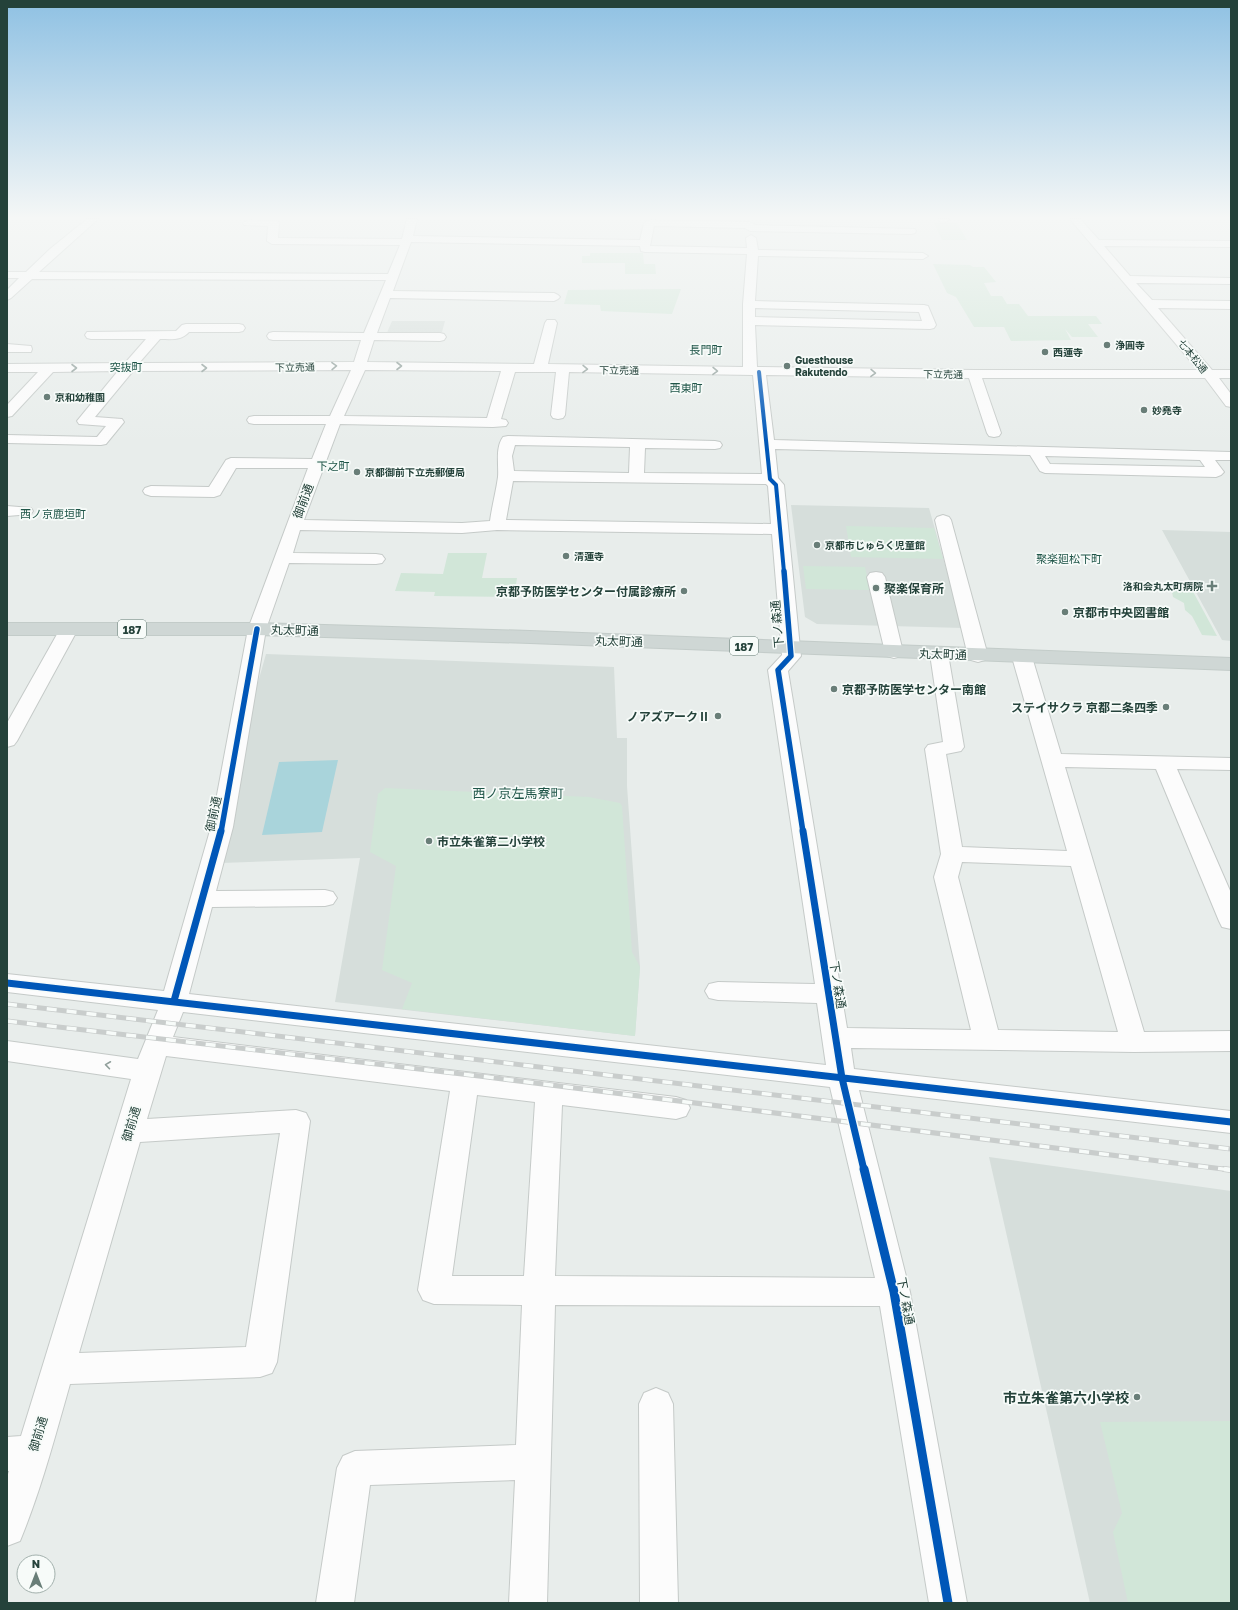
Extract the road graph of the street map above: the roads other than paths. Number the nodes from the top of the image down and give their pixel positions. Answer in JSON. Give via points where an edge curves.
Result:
{"nodes":[{"id":1,"x":385,"y":294,"type":"edge"},
{"id":2,"x":389,"y":294,"type":"edge"},
{"id":3,"x":750,"y":294,"type":"edge"},
{"id":4,"x":1139,"y":294,"type":"edge"},
{"id":5,"x":554,"y":297,"type":"dead end"},
{"id":6,"x":749,"y":304,"type":"junction"},
{"id":7,"x":1148,"y":304,"type":"junction"},
{"id":8,"x":1231,"y":305,"type":"edge"},
{"id":9,"x":749,"y":321,"type":"junction"},
{"id":10,"x":551,"y":323,"type":"dead end"},
{"id":11,"x":238,"y":328,"type":"dead end"},
{"id":12,"x":91,"y":335,"type":"dead end"},
{"id":13,"x":156,"y":335,"type":"junction"},
{"id":14,"x":273,"y":336,"type":"dead end"},
{"id":15,"x":369,"y":336,"type":"junction"},
{"id":16,"x":7,"y":348,"type":"edge"},
{"id":17,"x":26,"y":349,"type":"dead end"},
{"id":18,"x":435,"y":349,"type":"dead end"},
{"id":19,"x":360,"y":366,"type":"junction"},
{"id":20,"x":7,"y":368,"type":"edge"},
{"id":21,"x":50,"y":368,"type":"junction"},
{"id":22,"x":128,"y":368,"type":"junction"},
{"id":23,"x":509,"y":368,"type":"junction"},
{"id":24,"x":540,"y":368,"type":"junction"},
{"id":25,"x":563,"y":368,"type":"junction"},
{"id":26,"x":754,"y":371,"type":"junction"},
{"id":27,"x":974,"y":374,"type":"junction"},
{"id":28,"x":1231,"y":374,"type":"edge"},
{"id":29,"x":1208,"y":375,"type":"junction"},
{"id":30,"x":1231,"y":403,"type":"edge"},
{"id":31,"x":7,"y":413,"type":"edge"},
{"id":32,"x":558,"y":415,"type":"dead end"},
{"id":33,"x":254,"y":420,"type":"dead end"},
{"id":34,"x":335,"y":420,"type":"junction"},
{"id":35,"x":994,"y":433,"type":"dead end"},
{"id":36,"x":439,"y":434,"type":"dead end"},
{"id":37,"x":1054,"y":436,"type":"dead end"},
{"id":38,"x":1120,"y":438,"type":"dead end"},
{"id":39,"x":7,"y":439,"type":"edge"},
{"id":40,"x":508,"y":440,"type":"junction"},
{"id":41,"x":638,"y":443,"type":"junction"},
{"id":42,"x":767,"y":444,"type":"junction"},
{"id":43,"x":715,"y":445,"type":"dead end"},
{"id":44,"x":1036,"y":451,"type":"junction"},
{"id":45,"x":1059,"y":451,"type":"junction"},
{"id":46,"x":1127,"y":453,"type":"junction"},
{"id":47,"x":1204,"y":455,"type":"junction"},
{"id":48,"x":1231,"y":456,"type":"edge"},
{"id":49,"x":318,"y":464,"type":"junction"},
{"id":50,"x":505,"y":476,"type":"junction"},
{"id":51,"x":636,"y":478,"type":"junction"},
{"id":52,"x":770,"y":479,"type":"junction"},
{"id":53,"x":151,"y":490,"type":"dead end"},
{"id":54,"x":7,"y":511,"type":"edge"},
{"id":55,"x":25,"y":511,"type":"dead end"},
{"id":56,"x":943,"y":520,"type":"dead end"},
{"id":57,"x":294,"y":525,"type":"junction"},
{"id":58,"x":497,"y":525,"type":"junction"},
{"id":59,"x":780,"y":529,"type":"junction"},
{"id":60,"x":282,"y":558,"type":"junction"},
{"id":61,"x":376,"y":559,"type":"dead end"},
{"id":62,"x":876,"y":577,"type":"dead end"},
{"id":63,"x":7,"y":629,"type":"edge"},
{"id":64,"x":69,"y":629,"type":"junction"},
{"id":65,"x":257,"y":629,"type":"junction"},
{"id":66,"x":791,"y":652,"type":"junction"},
{"id":67,"x":894,"y":652,"type":"junction"},
{"id":68,"x":939,"y":654,"type":"junction"},
{"id":69,"x":978,"y":656,"type":"junction"},
{"id":70,"x":1022,"y":657,"type":"junction"},
{"id":71,"x":1231,"y":664,"type":"edge"},
{"id":72,"x":7,"y":741,"type":"edge"},
{"id":73,"x":1052,"y":760,"type":"junction"},
{"id":74,"x":1164,"y":763,"type":"junction"},
{"id":75,"x":1231,"y":764,"type":"edge"},
{"id":76,"x":952,"y":854,"type":"junction"},
{"id":77,"x":1080,"y":859,"type":"junction"},
{"id":78,"x":325,"y":898,"type":"dead end"},
{"id":79,"x":203,"y":899,"type":"junction"},
{"id":80,"x":1231,"y":921,"type":"edge"},
{"id":81,"x":7,"y":983,"type":"edge"},
{"id":82,"x":718,"y":992,"type":"dead end"},
{"id":83,"x":828,"y":994,"type":"junction"},
{"id":84,"x":174,"y":1001,"type":"junction"},
{"id":85,"x":836,"y":1038,"type":"junction"},
{"id":86,"x":987,"y":1040,"type":"junction"},
{"id":87,"x":1231,"y":1041,"type":"edge"},
{"id":88,"x":1134,"y":1042,"type":"junction"},
{"id":89,"x":7,"y":1051,"type":"edge"},
{"id":90,"x":152,"y":1058,"type":"junction"},
{"id":91,"x":842,"y":1078,"type":"junction"},
{"id":92,"x":464,"y":1083,"type":"junction"},
{"id":93,"x":549,"y":1093,"type":"junction"},
{"id":94,"x":676,"y":1108,"type":"dead end"},
{"id":95,"x":1231,"y":1122,"type":"edge"},
{"id":96,"x":129,"y":1131,"type":"junction"},
{"id":97,"x":539,"y":1290,"type":"junction"},
{"id":98,"x":894,"y":1292,"type":"junction"},
{"id":99,"x":58,"y":1369,"type":"junction"},
{"id":100,"x":656,"y":1404,"type":"dead end"},
{"id":101,"x":20,"y":1453,"type":"edge"},
{"id":102,"x":534,"y":1462,"type":"junction"},
{"id":103,"x":7,"y":1528,"type":"edge"},
{"id":104,"x":335,"y":1603,"type":"edge"},
{"id":105,"x":528,"y":1603,"type":"edge"},
{"id":106,"x":659,"y":1603,"type":"edge"},
{"id":107,"x":948,"y":1603,"type":"edge"}],
"edges":[{"from":1,"to":15,"type":"street","name":"御前通"},
{"from":2,"to":5,"type":"street","via":[[526,299]]},
{"from":3,"to":6,"type":"street","name":"下ノ森通"},
{"from":4,"to":7,"type":"street","name":"七本松通"},
{"from":6,"to":9,"type":"street","name":"下ノ森通"},
{"from":6,"to":9,"type":"street","via":[[924,309],[930,325]]},
{"from":7,"to":8,"type":"street"},
{"from":7,"to":29,"type":"street","name":"七本松通"},
{"from":9,"to":26,"type":"street","name":"下ノ森通"},
{"from":10,"to":24,"type":"street"},
{"from":11,"to":13,"type":"street","via":[[186,328],[179,335]]},
{"from":12,"to":13,"type":"street"},
{"from":13,"to":22,"type":"street"},
{"from":14,"to":15,"type":"street"},
{"from":15,"to":18,"type":"street","via":[[441,334]]},
{"from":15,"to":19,"type":"street","name":"御前通"},
{"from":16,"to":17,"type":"street"},
{"from":22,"to":19,"type":"street","name":"下立売通","one_way":true},
{"from":19,"to":23,"type":"street","name":"下立売通","one_way":true},
{"from":19,"to":34,"type":"street","name":"御前通"},
{"from":20,"to":21,"type":"street","name":"下立売通"},
{"from":21,"to":22,"type":"street","name":"下立売通","one_way":true},
{"from":21,"to":31,"type":"street"},
{"from":22,"to":39,"type":"street","via":[[84,421],[117,422],[101,441]]},
{"from":23,"to":24,"type":"street","name":"下立売通"},
{"from":23,"to":34,"type":"street","via":[[497,423]]},
{"from":24,"to":25,"type":"street","name":"下立売通"},
{"from":25,"to":26,"type":"street","name":"下立売通","one_way":true},
{"from":25,"to":32,"type":"street"},
{"from":26,"to":27,"type":"street","name":"下立売通","one_way":true},
{"from":26,"to":42,"type":"street","name":"下ノ森通"},
{"from":27,"to":29,"type":"street","name":"下立売通"},
{"from":27,"to":35,"type":"street"},
{"from":28,"to":29,"type":"street","name":"下立売通"},
{"from":29,"to":30,"type":"street","name":"七本松通"},
{"from":33,"to":34,"type":"street"},
{"from":34,"to":49,"type":"street","name":"御前通"},
{"from":36,"to":40,"type":"street","via":[[509,434]]},
{"from":37,"to":45,"type":"street"},
{"from":38,"to":46,"type":"street"},
{"from":40,"to":41,"type":"street"},
{"from":40,"to":50,"type":"street","via":[[504,456],[507,460]]},
{"from":41,"to":43,"type":"street"},
{"from":41,"to":51,"type":"street"},
{"from":42,"to":44,"type":"street"},
{"from":42,"to":52,"type":"street","name":"下ノ森通"},
{"from":44,"to":45,"type":"street"},
{"from":44,"to":47,"type":"street","via":[[1045,468],[1216,472]]},
{"from":45,"to":46,"type":"street"},
{"from":46,"to":47,"type":"street"},
{"from":47,"to":48,"type":"street"},
{"from":49,"to":53,"type":"street","via":[[231,463],[214,492]]},
{"from":49,"to":57,"type":"street","name":"御前通"},
{"from":50,"to":51,"type":"street"},
{"from":50,"to":58,"type":"street"},
{"from":51,"to":52,"type":"street"},
{"from":52,"to":59,"type":"street","name":"下ノ森通","via":[[776,485]]},
{"from":54,"to":55,"type":"street"},
{"from":56,"to":69,"type":"street"},
{"from":57,"to":58,"type":"street","via":[[462,528]]},
{"from":57,"to":60,"type":"street","name":"御前通"},
{"from":58,"to":59,"type":"street"},
{"from":59,"to":66,"type":"street","name":"下ノ森通"},
{"from":60,"to":61,"type":"street"},
{"from":60,"to":65,"type":"street","name":"御前通"},
{"from":62,"to":67,"type":"street"},
{"from":63,"to":64,"type":"main road","name":"丸太町通","number":"187"},
{"from":64,"to":65,"type":"main road","name":"丸太町通","number":"187"},
{"from":64,"to":72,"type":"street"},
{"from":65,"to":66,"type":"main road","name":"丸太町通","number":"187"},
{"from":65,"to":79,"type":"street","name":"御前通","via":[[222,827]]},
{"from":66,"to":67,"type":"main road","name":"丸太町通","number":"187"},
{"from":66,"to":83,"type":"street","name":"下ノ森通","via":[[778,670]]},
{"from":67,"to":68,"type":"main road","name":"丸太町通","number":"187"},
{"from":68,"to":69,"type":"main road","name":"丸太町通","number":"187"},
{"from":68,"to":76,"type":"street","via":[[954,747],[936,749]]},
{"from":69,"to":70,"type":"main road","name":"丸太町通","number":"187"},
{"from":70,"to":71,"type":"main road","name":"丸太町通","number":"187"},
{"from":70,"to":73,"type":"street"},
{"from":73,"to":74,"type":"street"},
{"from":73,"to":77,"type":"street"},
{"from":74,"to":75,"type":"street"},
{"from":74,"to":80,"type":"street"},
{"from":76,"to":77,"type":"street"},
{"from":76,"to":86,"type":"street","via":[[946,877]]},
{"from":77,"to":88,"type":"street"},
{"from":78,"to":79,"type":"street"},
{"from":79,"to":84,"type":"street","name":"御前通"},
{"from":81,"to":84,"type":"street"},
{"from":82,"to":83,"type":"street"},
{"from":83,"to":85,"type":"street","name":"下ノ森通"},
{"from":84,"to":90,"type":"street","name":"御前通"},
{"from":84,"to":91,"type":"street"},
{"from":85,"to":86,"type":"street"},
{"from":85,"to":91,"type":"street","name":"下ノ森通"},
{"from":86,"to":88,"type":"street"},
{"from":87,"to":88,"type":"street"},
{"from":90,"to":89,"type":"street","one_way":true},
{"from":90,"to":92,"type":"street"},
{"from":90,"to":96,"type":"street","name":"御前通"},
{"from":91,"to":95,"type":"street"},
{"from":91,"to":98,"type":"street","name":"下ノ森通"},
{"from":92,"to":93,"type":"street"},
{"from":92,"to":97,"type":"street","via":[[434,1290]]},
{"from":93,"to":94,"type":"street"},
{"from":93,"to":97,"type":"street"},
{"from":96,"to":99,"type":"street","name":"御前通"},
{"from":96,"to":99,"type":"street","via":[[296,1121],[260,1362]]},
{"from":97,"to":98,"type":"street"},
{"from":97,"to":102,"type":"street"},
{"from":98,"to":107,"type":"street","name":"下ノ森通"},
{"from":99,"to":101,"type":"street","name":"御前通"},
{"from":100,"to":106,"type":"street"},
{"from":101,"to":103,"type":"street","name":"御前通"},
{"from":102,"to":104,"type":"street","via":[[355,1468]]},
{"from":102,"to":105,"type":"street"}]}
